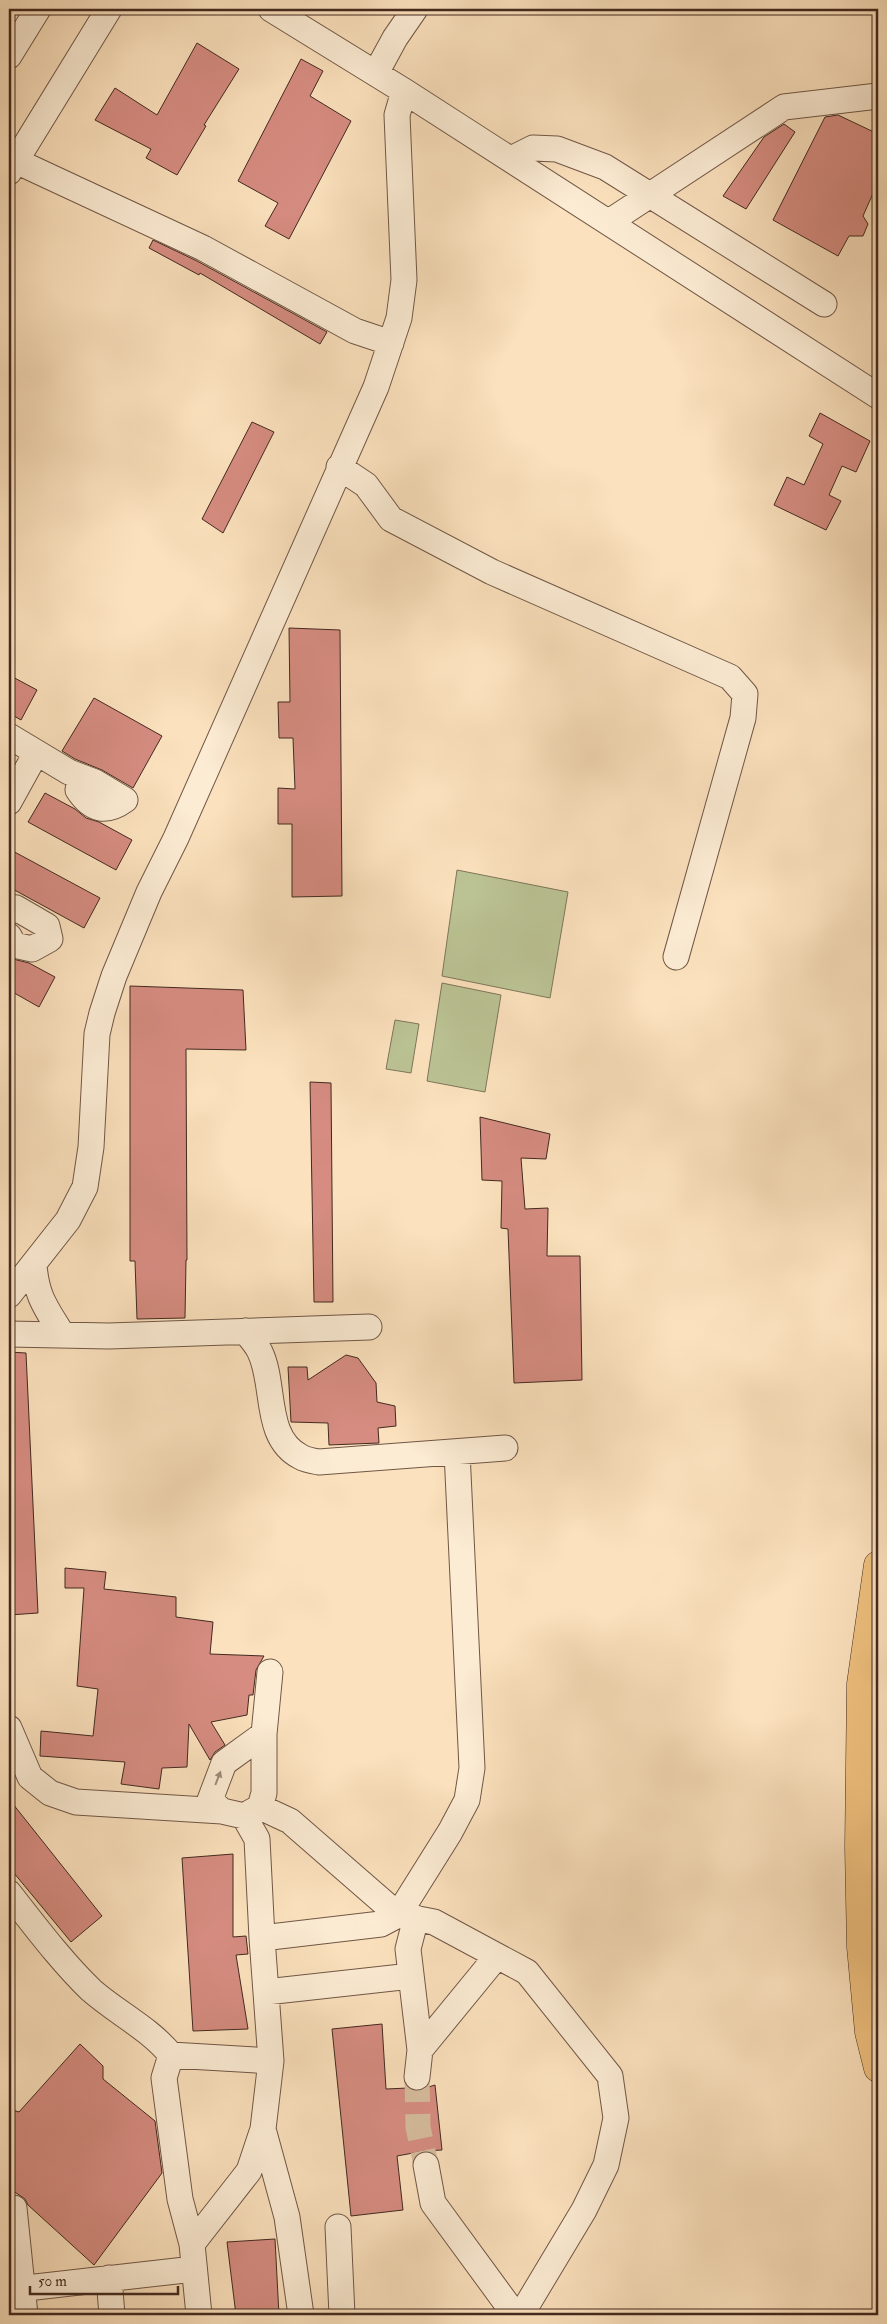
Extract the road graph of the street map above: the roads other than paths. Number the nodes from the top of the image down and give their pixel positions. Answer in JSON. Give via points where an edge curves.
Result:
{"nodes":[{"id":1,"x":38,"y":9,"type":"edge"},
{"id":2,"x":109,"y":9,"type":"edge"},
{"id":3,"x":271,"y":9,"type":"edge"},
{"id":4,"x":415,"y":9,"type":"edge"},
{"id":5,"x":9,"y":56,"type":"edge"},
{"id":6,"x":376,"y":73,"type":"junction"},
{"id":7,"x":404,"y":91,"type":"junction"},
{"id":8,"x":878,"y":96,"type":"edge"},
{"id":9,"x":511,"y":159,"type":"junction"},
{"id":10,"x":12,"y":166,"type":"edge"},
{"id":11,"x":651,"y":195,"type":"junction"},
{"id":12,"x":608,"y":222,"type":"junction"},
{"id":13,"x":824,"y":304,"type":"dead end"},
{"id":14,"x":391,"y":342,"type":"junction"},
{"id":15,"x":878,"y":396,"type":"edge"},
{"id":16,"x":339,"y":467,"type":"junction"},
{"id":17,"x":9,"y":736,"type":"edge"},
{"id":18,"x":36,"y":753,"type":"junction"},
{"id":19,"x":80,"y":778,"type":"dead end"},
{"id":20,"x":9,"y":802,"type":"edge"},
{"id":21,"x":9,"y":912,"type":"edge"},
{"id":22,"x":9,"y":936,"type":"edge"},
{"id":23,"x":676,"y":957,"type":"dead end"},
{"id":24,"x":34,"y":1264,"type":"junction"},
{"id":25,"x":9,"y":1295,"type":"edge"},
{"id":26,"x":369,"y":1327,"type":"dead end"},
{"id":27,"x":245,"y":1330,"type":"junction"},
{"id":28,"x":9,"y":1334,"type":"edge"},
{"id":29,"x":62,"y":1334,"type":"junction"},
{"id":30,"x":505,"y":1448,"type":"dead end"},
{"id":31,"x":457,"y":1452,"type":"junction"},
{"id":32,"x":878,"y":1565,"type":"edge"},
{"id":33,"x":270,"y":1672,"type":"dead end"},
{"id":34,"x":9,"y":1728,"type":"edge"},
{"id":35,"x":264,"y":1734,"type":"junction"},
{"id":36,"x":242,"y":1811,"type":"junction"},
{"id":37,"x":9,"y":1893,"type":"edge"},
{"id":38,"x":407,"y":1917,"type":"junction"},
{"id":39,"x":262,"y":1938,"type":"junction"},
{"id":40,"x":497,"y":1956,"type":"junction"},
{"id":41,"x":411,"y":1976,"type":"junction"},
{"id":42,"x":266,"y":1992,"type":"junction"},
{"id":43,"x":420,"y":2050,"type":"junction"},
{"id":44,"x":171,"y":2056,"type":"junction"},
{"id":45,"x":272,"y":2061,"type":"junction"},
{"id":46,"x":878,"y":2068,"type":"edge"},
{"id":47,"x":417,"y":2077,"type":"tunnel mouth"},
{"id":48,"x":264,"y":2129,"type":"junction"},
{"id":49,"x":426,"y":2165,"type":"tunnel mouth"},
{"id":50,"x":14,"y":2208,"type":"dead end"},
{"id":51,"x":338,"y":2227,"type":"dead end"},
{"id":52,"x":192,"y":2244,"type":"junction"},
{"id":53,"x":194,"y":2269,"type":"junction"},
{"id":54,"x":109,"y":2278,"type":"junction"},
{"id":55,"x":16,"y":2289,"type":"edge"},
{"id":56,"x":25,"y":2315,"type":"edge"},
{"id":57,"x":112,"y":2315,"type":"edge"},
{"id":58,"x":199,"y":2315,"type":"edge"},
{"id":59,"x":301,"y":2315,"type":"edge"},
{"id":60,"x":342,"y":2315,"type":"edge"},
{"id":61,"x":515,"y":2315,"type":"edge"},
{"id":62,"x":521,"y":2315,"type":"edge"}],
"edges":[{"from":1,"to":5,"type":"street"},
{"from":2,"to":10,"type":"street"},
{"from":3,"to":6,"type":"street"},
{"from":4,"to":6,"type":"street"},
{"from":6,"to":7,"type":"street"},
{"from":7,"to":9,"type":"street"},
{"from":7,"to":14,"type":"street","via":[[397,115],[404,280],[399,318]]},
{"from":8,"to":11,"type":"street","via":[[784,106]]},
{"from":9,"to":11,"type":"street","via":[[533,148],[557,149],[605,167]]},
{"from":9,"to":12,"type":"street"},
{"from":10,"to":14,"type":"street","via":[[203,248],[355,332]]},
{"from":11,"to":12,"type":"street"},
{"from":11,"to":13,"type":"street"},
{"from":12,"to":15,"type":"street"},
{"from":14,"to":16,"type":"street","via":[[376,387]]},
{"from":16,"to":23,"type":"street","via":[[366,485],[391,519],[492,572],[730,677],[745,694],[743,718]]},
{"from":16,"to":24,"type":"street","via":[[114,976],[97,1034],[91,1147],[85,1187],[68,1220]]},
{"from":17,"to":18,"type":"street"},
{"from":18,"to":19,"type":"street"},
{"from":18,"to":20,"type":"street"},
{"from":21,"to":22,"type":"street","via":[[16,908],[47,926],[50,939],[32,949],[14,945]]},
{"from":24,"to":25,"type":"street"},
{"from":24,"to":29,"type":"street","via":[[38,1292]]},
{"from":26,"to":27,"type":"street"},
{"from":27,"to":29,"type":"street","via":[[109,1336]]},
{"from":27,"to":31,"type":"street","via":[[260,1352],[265,1367],[276,1426],[283,1442],[300,1457],[319,1462]]},
{"from":28,"to":29,"type":"street"},
{"from":30,"to":31,"type":"street"},
{"from":31,"to":38,"type":"street","via":[[472,1768],[467,1800]]},
{"from":32,"to":46,"type":"main road","via":[[861,1684],[859,1847],[861,1947],[868,2022]]},
{"from":33,"to":35,"type":"street"},
{"from":34,"to":36,"type":"street","via":[[30,1777],[50,1793],[76,1802]]},
{"from":35,"to":36,"type":"street","via":[[264,1792]]},
{"from":36,"to":35,"type":"street","one_way":true,"via":[[210,1800],[224,1762]]},
{"from":36,"to":38,"type":"street","via":[[290,1821]]},
{"from":36,"to":39,"type":"street","via":[[257,1839]]},
{"from":37,"to":44,"type":"street","via":[[63,1960],[92,1990],[158,2039]]},
{"from":38,"to":39,"type":"street","via":[[381,1924]]},
{"from":38,"to":40,"type":"street","via":[[434,1922]]},
{"from":38,"to":41,"type":"street"},
{"from":39,"to":42,"type":"street"},
{"from":40,"to":43,"type":"street"},
{"from":40,"to":62,"type":"street","via":[[527,1972],[610,2076],[616,2118],[606,2165],[584,2210]]},
{"from":41,"to":42,"type":"street"},
{"from":41,"to":43,"type":"street"},
{"from":42,"to":45,"type":"street"},
{"from":43,"to":47,"type":"street"},
{"from":44,"to":45,"type":"street"},
{"from":44,"to":52,"type":"street","via":[[164,2078],[180,2199]]},
{"from":45,"to":48,"type":"street"},
{"from":48,"to":52,"type":"street","via":[[248,2171]]},
{"from":48,"to":59,"type":"street","via":[[288,2217]]},
{"from":49,"to":61,"type":"street","via":[[434,2203]]},
{"from":50,"to":55,"type":"street"},
{"from":51,"to":60,"type":"street"},
{"from":52,"to":53,"type":"street"},
{"from":53,"to":54,"type":"street"},
{"from":53,"to":58,"type":"street"},
{"from":54,"to":55,"type":"street"},
{"from":54,"to":57,"type":"street"},
{"from":55,"to":56,"type":"street"}]}
